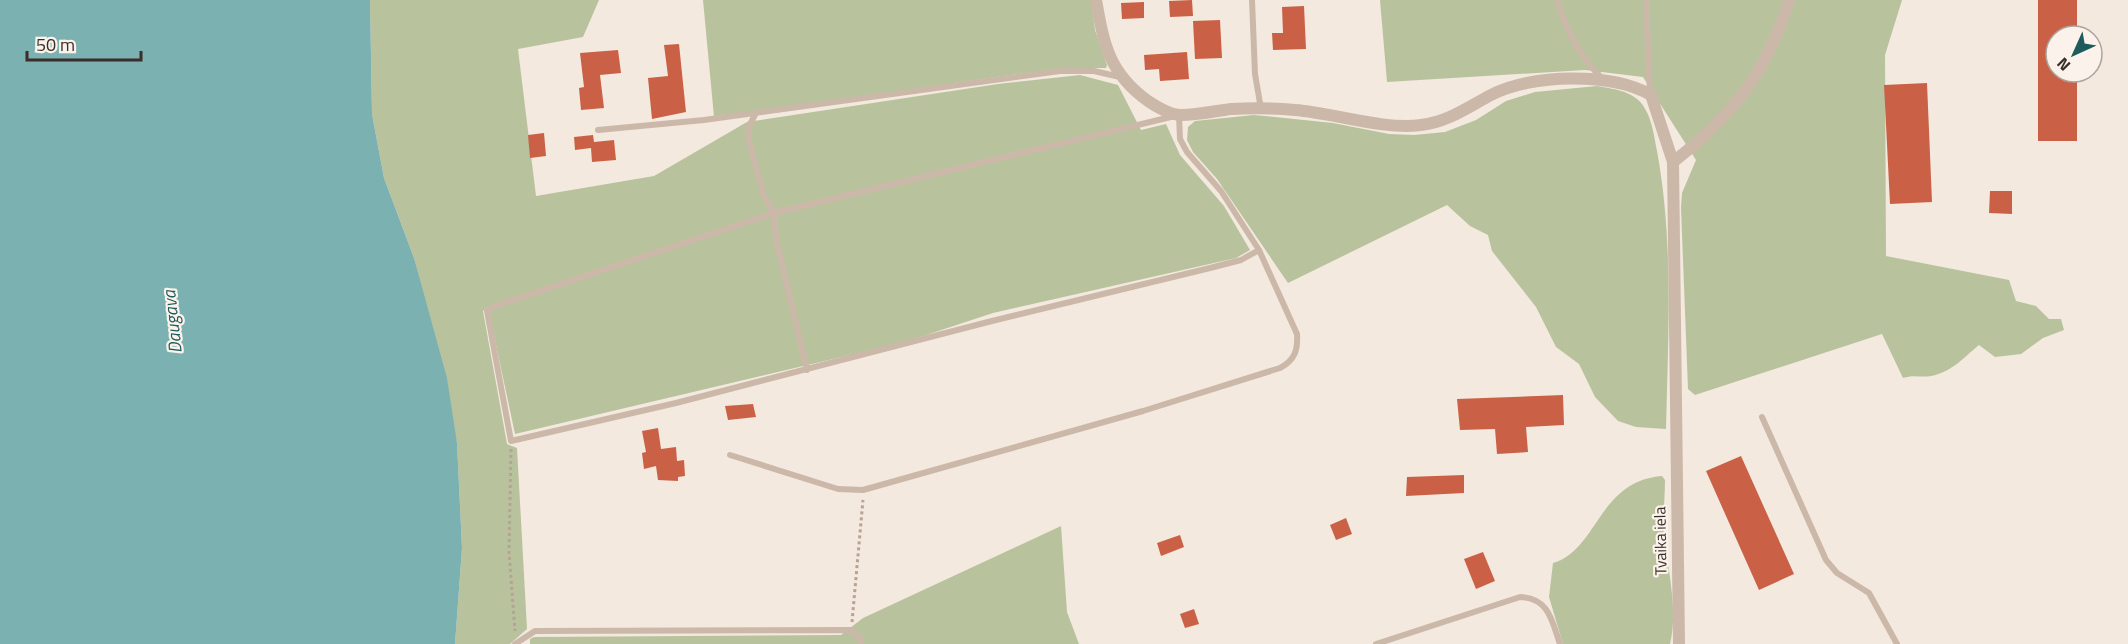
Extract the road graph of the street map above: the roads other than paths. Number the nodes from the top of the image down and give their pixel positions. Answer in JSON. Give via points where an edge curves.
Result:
{"nodes":[{"id":1,"x":1096,"y":0,"type":"edge"},
{"id":2,"x":1252,"y":0,"type":"edge"},
{"id":3,"x":1557,"y":0,"type":"edge"},
{"id":4,"x":1646,"y":0,"type":"edge"},
{"id":5,"x":1789,"y":0,"type":"edge"},
{"id":6,"x":1121,"y":77,"type":"junction"},
{"id":7,"x":1605,"y":81,"type":"junction"},
{"id":8,"x":1650,"y":95,"type":"junction"},
{"id":9,"x":1261,"y":109,"type":"junction"},
{"id":10,"x":757,"y":113,"type":"junction"},
{"id":11,"x":1179,"y":115,"type":"junction"},
{"id":12,"x":598,"y":130,"type":"dead end"},
{"id":13,"x":1673,"y":162,"type":"junction"},
{"id":14,"x":774,"y":213,"type":"junction"},
{"id":15,"x":1259,"y":250,"type":"junction"},
{"id":16,"x":807,"y":370,"type":"junction"},
{"id":17,"x":1762,"y":417,"type":"dead end"},
{"id":18,"x":730,"y":456,"type":"dead end"},
{"id":19,"x":515,"y":644,"type":"edge"},
{"id":20,"x":861,"y":644,"type":"edge"},
{"id":21,"x":1376,"y":644,"type":"edge"},
{"id":22,"x":1560,"y":644,"type":"edge"},
{"id":23,"x":1679,"y":644,"type":"edge"},
{"id":24,"x":1897,"y":644,"type":"edge"}],
"edges":[{"from":1,"to":6,"type":"street","via":[[1102,38]]},
{"from":2,"to":9,"type":"lane","via":[[1255,74]]},
{"from":3,"to":7,"type":"lane","via":[[1588,66]]},
{"from":4,"to":8,"type":"lane"},
{"from":5,"to":13,"type":"street","via":[[1777,39],[1749,87],[1720,122]]},
{"from":6,"to":10,"type":"lane","via":[[1094,71],[1060,71]]},
{"from":6,"to":11,"type":"street","via":[[1152,104]]},
{"from":7,"to":8,"type":"street","via":[[1625,84]]},
{"from":7,"to":9,"type":"street","via":[[1516,85],[1492,94],[1464,112],[1419,126]]},
{"from":8,"to":13,"type":"street","name":"Tvaika iela"},
{"from":9,"to":11,"type":"street"},
{"from":10,"to":12,"type":"lane"},
{"from":10,"to":14,"type":"lane","via":[[748,128],[749,142],[764,196]]},
{"from":11,"to":14,"type":"lane"},
{"from":11,"to":15,"type":"lane","via":[[1180,139],[1187,152],[1221,191]]},
{"from":13,"to":23,"type":"street","name":"Tvaika iela"},
{"from":14,"to":16,"type":"lane","via":[[776,239]]},
{"from":14,"to":16,"type":"lane","via":[[487,311],[511,441]]},
{"from":15,"to":16,"type":"lane","via":[[1241,260]]},
{"from":15,"to":18,"type":"lane","via":[[1297,334],[1298,347],[1287,364],[1143,411],[864,490],[838,489]]},
{"from":17,"to":24,"type":"lane","via":[[1827,560],[1837,573],[1869,593]]},
{"from":19,"to":20,"type":"lane","via":[[535,631],[851,630]]},
{"from":21,"to":22,"type":"lane","via":[[1520,597],[1531,597],[1546,607]]}]}
